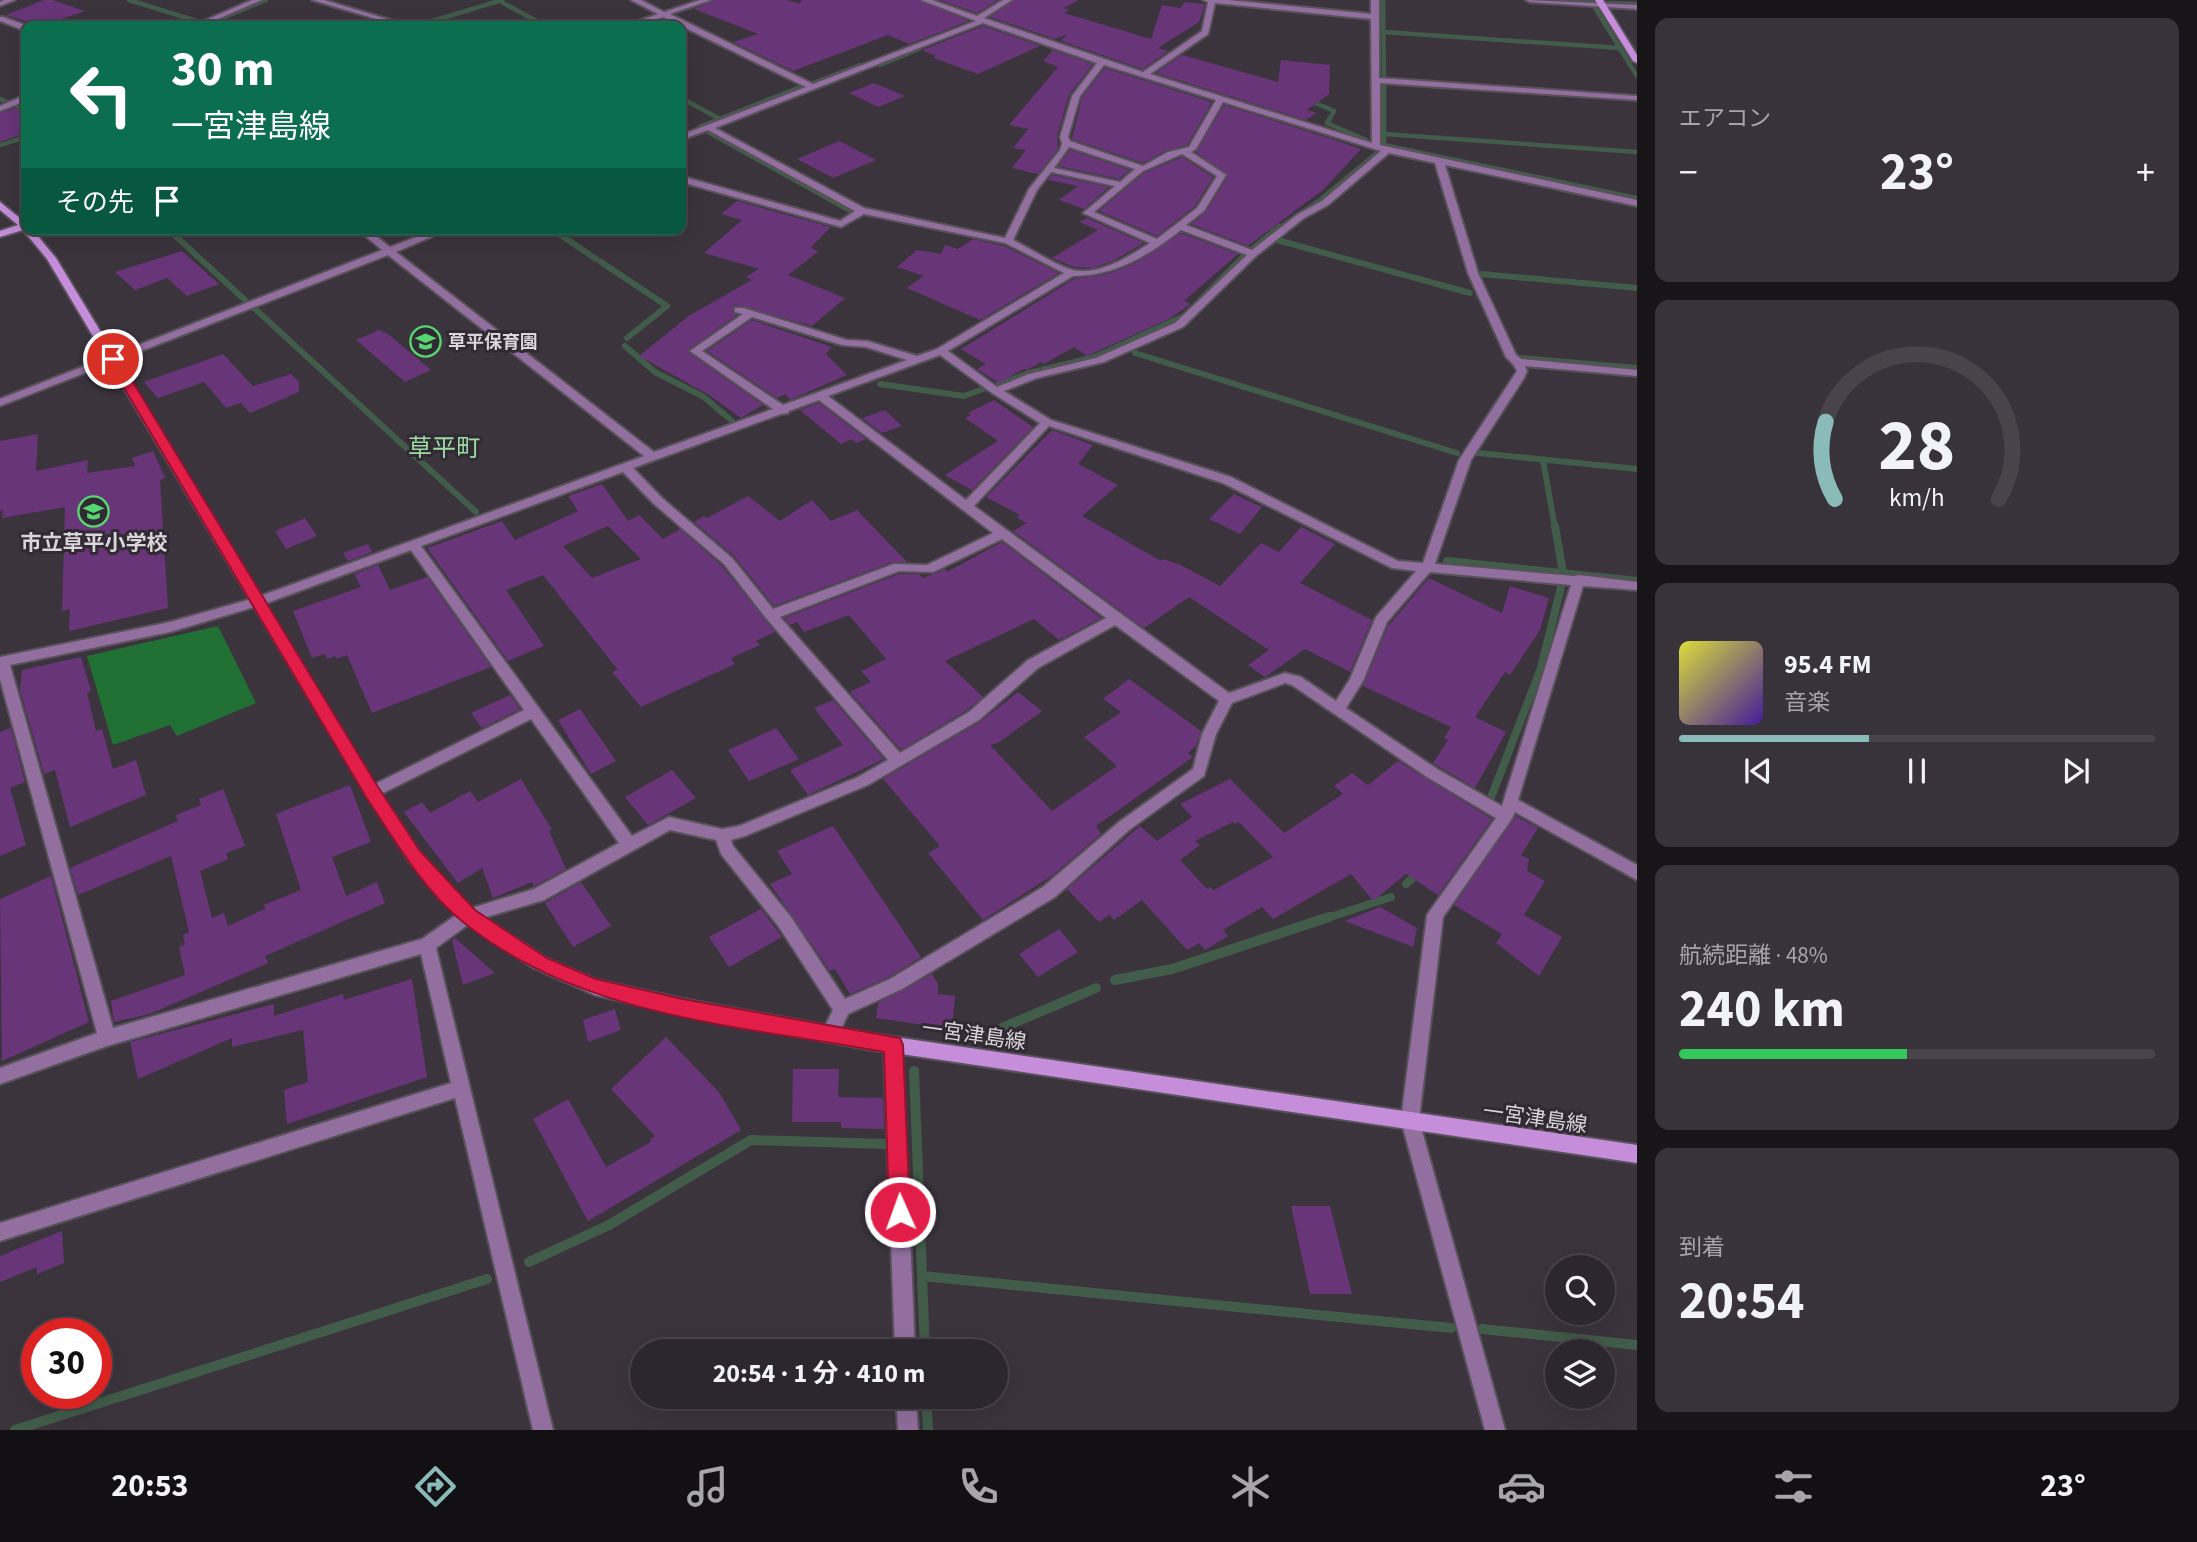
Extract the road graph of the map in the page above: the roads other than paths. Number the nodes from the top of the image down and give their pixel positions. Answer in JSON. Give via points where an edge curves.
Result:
{"nodes":[{"id":1,"x":11,"y":0,"type":"edge"},
{"id":2,"x":258,"y":0,"type":"edge"},
{"id":3,"x":316,"y":0,"type":"edge"},
{"id":4,"x":635,"y":0,"type":"edge"},
{"id":5,"x":707,"y":0,"type":"edge"},
{"id":6,"x":925,"y":0,"type":"edge"},
{"id":7,"x":1008,"y":0,"type":"edge"},
{"id":8,"x":1210,"y":0,"type":"edge"},
{"id":9,"x":1375,"y":0,"type":"edge"},
{"id":10,"x":1530,"y":0,"type":"edge"},
{"id":11,"x":1600,"y":2,"type":"edge"},
{"id":12,"x":0,"y":4,"type":"edge"},
{"id":13,"x":1637,"y":6,"type":"edge"},
{"id":14,"x":665,"y":14,"type":"junction"},
{"id":15,"x":1375,"y":18,"type":"junction"},
{"id":16,"x":0,"y":19,"type":"edge"},
{"id":17,"x":979,"y":20,"type":"junction"},
{"id":18,"x":208,"y":21,"type":"edge"},
{"id":19,"x":390,"y":21,"type":"edge"},
{"id":20,"x":643,"y":21,"type":"edge"},
{"id":21,"x":679,"y":21,"type":"edge"},
{"id":22,"x":686,"y":24,"type":"edge"},
{"id":23,"x":21,"y":26,"type":"edge"},
{"id":24,"x":1637,"y":61,"type":"edge"},
{"id":25,"x":1102,"y":62,"type":"junction"},
{"id":26,"x":1144,"y":75,"type":"junction"},
{"id":27,"x":1375,"y":80,"type":"junction"},
{"id":28,"x":813,"y":87,"type":"junction"},
{"id":29,"x":1637,"y":98,"type":"edge"},
{"id":30,"x":21,"y":100,"type":"edge"},
{"id":31,"x":1220,"y":100,"type":"junction"},
{"id":32,"x":0,"y":109,"type":"edge"},
{"id":33,"x":708,"y":127,"type":"junction"},
{"id":34,"x":686,"y":136,"type":"edge"},
{"id":35,"x":1066,"y":143,"type":"junction"},
{"id":36,"x":1376,"y":146,"type":"junction"},
{"id":37,"x":1387,"y":150,"type":"junction"},
{"id":38,"x":1184,"y":151,"type":"junction"},
{"id":39,"x":1439,"y":161,"type":"junction"},
{"id":40,"x":1142,"y":168,"type":"junction"},
{"id":41,"x":1047,"y":169,"type":"junction"},
{"id":42,"x":686,"y":180,"type":"edge"},
{"id":43,"x":1122,"y":184,"type":"junction"},
{"id":44,"x":1637,"y":203,"type":"edge"},
{"id":45,"x":0,"y":205,"type":"edge"},
{"id":46,"x":862,"y":211,"type":"junction"},
{"id":47,"x":21,"y":223,"type":"edge"},
{"id":48,"x":1180,"y":226,"type":"junction"},
{"id":49,"x":21,"y":228,"type":"edge"},
{"id":50,"x":0,"y":234,"type":"edge"},
{"id":51,"x":32,"y":235,"type":"edge"},
{"id":52,"x":369,"y":235,"type":"edge"},
{"id":53,"x":431,"y":235,"type":"edge"},
{"id":54,"x":1008,"y":241,"type":"junction"},
{"id":55,"x":1156,"y":242,"type":"junction"},
{"id":56,"x":390,"y":251,"type":"junction"},
{"id":57,"x":1253,"y":254,"type":"junction"},
{"id":58,"x":1071,"y":273,"type":"junction"},
{"id":59,"x":942,"y":351,"type":"junction"},
{"id":60,"x":113,"y":359,"type":"junction"},
{"id":61,"x":918,"y":360,"type":"junction"},
{"id":62,"x":1518,"y":362,"type":"junction"},
{"id":63,"x":1637,"y":373,"type":"edge"},
{"id":64,"x":996,"y":391,"type":"junction"},
{"id":65,"x":822,"y":397,"type":"junction"},
{"id":66,"x":0,"y":403,"type":"edge"},
{"id":67,"x":784,"y":411,"type":"junction"},
{"id":68,"x":1047,"y":422,"type":"junction"},
{"id":69,"x":654,"y":458,"type":"junction"},
{"id":70,"x":626,"y":468,"type":"junction"},
{"id":71,"x":968,"y":505,"type":"junction"},
{"id":72,"x":1001,"y":534,"type":"junction"},
{"id":73,"x":414,"y":545,"type":"junction"},
{"id":74,"x":1428,"y":566,"type":"junction"},
{"id":75,"x":1579,"y":579,"type":"junction"},
{"id":76,"x":1637,"y":586,"type":"edge"},
{"id":77,"x":259,"y":601,"type":"junction"},
{"id":78,"x":771,"y":615,"type":"junction"},
{"id":79,"x":1116,"y":619,"type":"junction"},
{"id":80,"x":1,"y":662,"type":"edge"},
{"id":81,"x":1227,"y":699,"type":"junction"},
{"id":82,"x":1339,"y":707,"type":"junction"},
{"id":83,"x":534,"y":711,"type":"junction"},
{"id":84,"x":898,"y":761,"type":"junction"},
{"id":85,"x":372,"y":792,"type":"junction"},
{"id":86,"x":1508,"y":809,"type":"junction"},
{"id":87,"x":722,"y":835,"type":"junction"},
{"id":88,"x":630,"y":846,"type":"junction"},
{"id":89,"x":1637,"y":873,"type":"edge"},
{"id":90,"x":468,"y":916,"type":"junction"},
{"id":91,"x":427,"y":945,"type":"junction"},
{"id":92,"x":842,"y":1009,"type":"junction"},
{"id":93,"x":831,"y":1034,"type":"junction"},
{"id":94,"x":107,"y":1038,"type":"junction"},
{"id":95,"x":893,"y":1045,"type":"junction"},
{"id":96,"x":0,"y":1076,"type":"edge"},
{"id":97,"x":461,"y":1088,"type":"junction"},
{"id":98,"x":1410,"y":1120,"type":"junction"},
{"id":99,"x":1637,"y":1154,"type":"edge"},
{"id":100,"x":0,"y":1232,"type":"edge"},
{"id":101,"x":905,"y":1339,"type":"edge"},
{"id":102,"x":907,"y":1409,"type":"edge"},
{"id":103,"x":543,"y":1430,"type":"edge"},
{"id":104,"x":908,"y":1430,"type":"edge"},
{"id":105,"x":1495,"y":1430,"type":"edge"}],
"edges":[{"from":1,"to":12,"type":"street"},
{"from":2,"to":18,"type":"street"},
{"from":3,"to":19,"type":"street"},
{"from":4,"to":14,"type":"street"},
{"from":5,"to":14,"type":"street"},
{"from":6,"to":17,"type":"street"},
{"from":7,"to":17,"type":"street"},
{"from":8,"to":15,"type":"street"},
{"from":8,"to":26,"type":"street","via":[[1205,32]]},
{"from":9,"to":15,"type":"street"},
{"from":10,"to":11,"type":"street"},
{"from":11,"to":13,"type":"street"},
{"from":11,"to":24,"type":"main road"},
{"from":14,"to":20,"type":"street"},
{"from":14,"to":21,"type":"street"},
{"from":15,"to":27,"type":"street"},
{"from":16,"to":23,"type":"street"},
{"from":17,"to":25,"type":"street"},
{"from":17,"to":28,"type":"street"},
{"from":22,"to":28,"type":"street"},
{"from":25,"to":26,"type":"street"},
{"from":25,"to":35,"type":"street","via":[[1076,96]]},
{"from":26,"to":31,"type":"street"},
{"from":27,"to":29,"type":"street"},
{"from":27,"to":36,"type":"street"},
{"from":28,"to":33,"type":"street"},
{"from":30,"to":32,"type":"street"},
{"from":31,"to":36,"type":"street"},
{"from":31,"to":38,"type":"street","via":[[1192,149]]},
{"from":33,"to":34,"type":"street"},
{"from":33,"to":46,"type":"street"},
{"from":35,"to":40,"type":"street"},
{"from":35,"to":41,"type":"street"},
{"from":36,"to":37,"type":"street"},
{"from":37,"to":39,"type":"street"},
{"from":37,"to":57,"type":"street","via":[[1325,203]]},
{"from":38,"to":40,"type":"street"},
{"from":38,"to":48,"type":"street","via":[[1222,175],[1201,209]]},
{"from":39,"to":44,"type":"street"},
{"from":39,"to":62,"type":"street","via":[[1473,273],[1511,357]]},
{"from":40,"to":43,"type":"street"},
{"from":41,"to":43,"type":"street"},
{"from":41,"to":54,"type":"street"},
{"from":42,"to":46,"type":"street","via":[[841,224]]},
{"from":43,"to":55,"type":"street","via":[[1088,213]]},
{"from":45,"to":47,"type":"main road","name":"一宮津島線"},
{"from":46,"to":54,"type":"street"},
{"from":48,"to":55,"type":"street"},
{"from":48,"to":57,"type":"street"},
{"from":49,"to":50,"type":"main road"},
{"from":51,"to":60,"type":"main road","name":"一宮津島線"},
{"from":52,"to":56,"type":"street"},
{"from":53,"to":56,"type":"street"},
{"from":54,"to":58,"type":"street"},
{"from":55,"to":58,"type":"street","via":[[1111,266]]},
{"from":56,"to":60,"type":"street"},
{"from":56,"to":69,"type":"street"},
{"from":57,"to":64,"type":"street","via":[[1179,326],[1100,360],[1033,376]]},
{"from":58,"to":59,"type":"street"},
{"from":59,"to":61,"type":"street"},
{"from":59,"to":64,"type":"street"},
{"from":60,"to":66,"type":"street"},
{"from":60,"to":77,"type":"main road","name":"一宮津島線"},
{"from":61,"to":65,"type":"street"},
{"from":61,"to":67,"type":"street","via":[[744,313],[695,351]]},
{"from":62,"to":63,"type":"street"},
{"from":62,"to":74,"type":"street","via":[[1522,371],[1517,381],[1465,460]]},
{"from":64,"to":68,"type":"street"},
{"from":65,"to":67,"type":"street"},
{"from":65,"to":71,"type":"street"},
{"from":67,"to":69,"type":"street"},
{"from":68,"to":71,"type":"street"},
{"from":68,"to":74,"type":"street","via":[[1227,480],[1396,565]]},
{"from":69,"to":70,"type":"street"},
{"from":70,"to":73,"type":"street"},
{"from":70,"to":78,"type":"street","via":[[728,561]]},
{"from":71,"to":72,"type":"street"},
{"from":72,"to":78,"type":"street","via":[[929,569],[898,567]]},
{"from":72,"to":79,"type":"street"},
{"from":73,"to":77,"type":"street"},
{"from":73,"to":83,"type":"street"},
{"from":74,"to":75,"type":"street"},
{"from":74,"to":82,"type":"street","via":[[1381,620],[1356,681]]},
{"from":75,"to":76,"type":"street"},
{"from":75,"to":86,"type":"street"},
{"from":77,"to":80,"type":"street","via":[[170,627]]},
{"from":77,"to":85,"type":"main road","name":"一宮津島線"},
{"from":78,"to":84,"type":"street"},
{"from":79,"to":81,"type":"street"},
{"from":79,"to":84,"type":"street","via":[[1033,664],[974,716]]},
{"from":80,"to":94,"type":"street"},
{"from":81,"to":82,"type":"street","via":[[1285,678]]},
{"from":81,"to":92,"type":"street","via":[[1209,734],[1199,772],[1124,826],[1049,892],[896,984]]},
{"from":82,"to":86,"type":"street","via":[[1432,774]]},
{"from":83,"to":85,"type":"street"},
{"from":83,"to":88,"type":"street"},
{"from":84,"to":87,"type":"street","via":[[863,781],[740,832]]},
{"from":85,"to":90,"type":"main road","name":"一宮津島線","via":[[414,856]]},
{"from":86,"to":89,"type":"street"},
{"from":86,"to":98,"type":"street","via":[[1435,915]]},
{"from":87,"to":88,"type":"street","via":[[669,823]]},
{"from":87,"to":92,"type":"street","via":[[726,849],[785,922]]},
{"from":88,"to":90,"type":"street","via":[[538,895]]},
{"from":90,"to":91,"type":"street"},
{"from":90,"to":93,"type":"main road","name":"一宮津島線","via":[[540,964],[595,987]]},
{"from":91,"to":94,"type":"street"},
{"from":91,"to":97,"type":"street"},
{"from":92,"to":93,"type":"street"},
{"from":93,"to":95,"type":"main road","name":"一宮津島線"},
{"from":94,"to":96,"type":"street"},
{"from":95,"to":98,"type":"main road","name":"一宮津島線"},
{"from":95,"to":101,"type":"street"},
{"from":97,"to":100,"type":"street"},
{"from":97,"to":103,"type":"street"},
{"from":98,"to":99,"type":"main road","name":"一宮津島線"},
{"from":98,"to":105,"type":"street"},
{"from":102,"to":104,"type":"street"}]}
